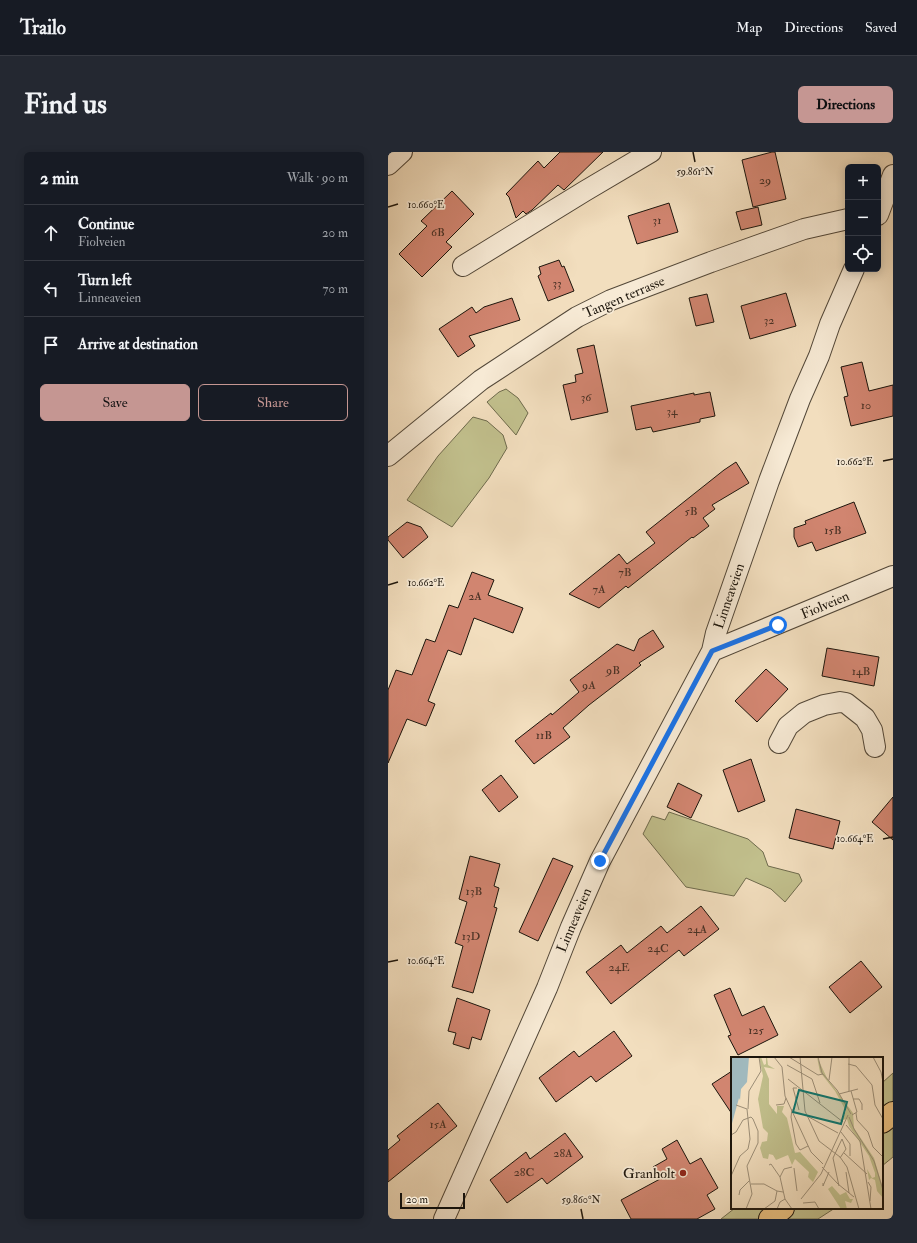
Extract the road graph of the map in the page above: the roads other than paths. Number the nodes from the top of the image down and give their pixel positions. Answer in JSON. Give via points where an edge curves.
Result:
{"nodes":[{"id":1,"x":402,"y":152,"type":"edge"},
{"id":2,"x":651,"y":152,"type":"edge"},
{"id":3,"x":388,"y":165,"type":"edge"},
{"id":4,"x":893,"y":175,"type":"edge"},
{"id":5,"x":882,"y":212,"type":"edge"},
{"id":6,"x":845,"y":220,"type":"edge"},
{"id":7,"x":463,"y":266,"type":"dead end"},
{"id":8,"x":853,"y":272,"type":"edge"},
{"id":9,"x":388,"y":456,"type":"edge"},
{"id":10,"x":893,"y":576,"type":"edge"},
{"id":11,"x":712,"y":651,"type":"junction"},
{"id":12,"x":778,"y":743,"type":"dead end"},
{"id":13,"x":875,"y":747,"type":"dead end"},
{"id":14,"x":893,"y":1113,"type":"edge"},
{"id":15,"x":883,"y":1121,"type":"edge"},
{"id":16,"x":782,"y":1209,"type":"edge"},
{"id":17,"x":444,"y":1219,"type":"edge"},
{"id":18,"x":770,"y":1219,"type":"edge"}],
"edges":[{"from":1,"to":3,"type":"street"},
{"from":2,"to":7,"type":"street"},
{"from":4,"to":5,"type":"street"},
{"from":6,"to":9,"type":"street","name":"Tangen terrasse","via":[[804,229],[711,262],[611,300],[577,317],[481,380]]},
{"from":8,"to":11,"type":"street","name":"Linneaveien","via":[[800,398],[769,481]]},
{"from":10,"to":11,"type":"street","name":"Fiolveien"},
{"from":11,"to":17,"type":"street","name":"Linneaveien","via":[[600,861],[547,988]]},
{"from":12,"to":13,"type":"street","via":[[788,726],[804,713],[840,702],[846,703],[865,718],[872,730]]},
{"from":14,"to":15,"type":"main road"},
{"from":16,"to":18,"type":"main road"}]}
